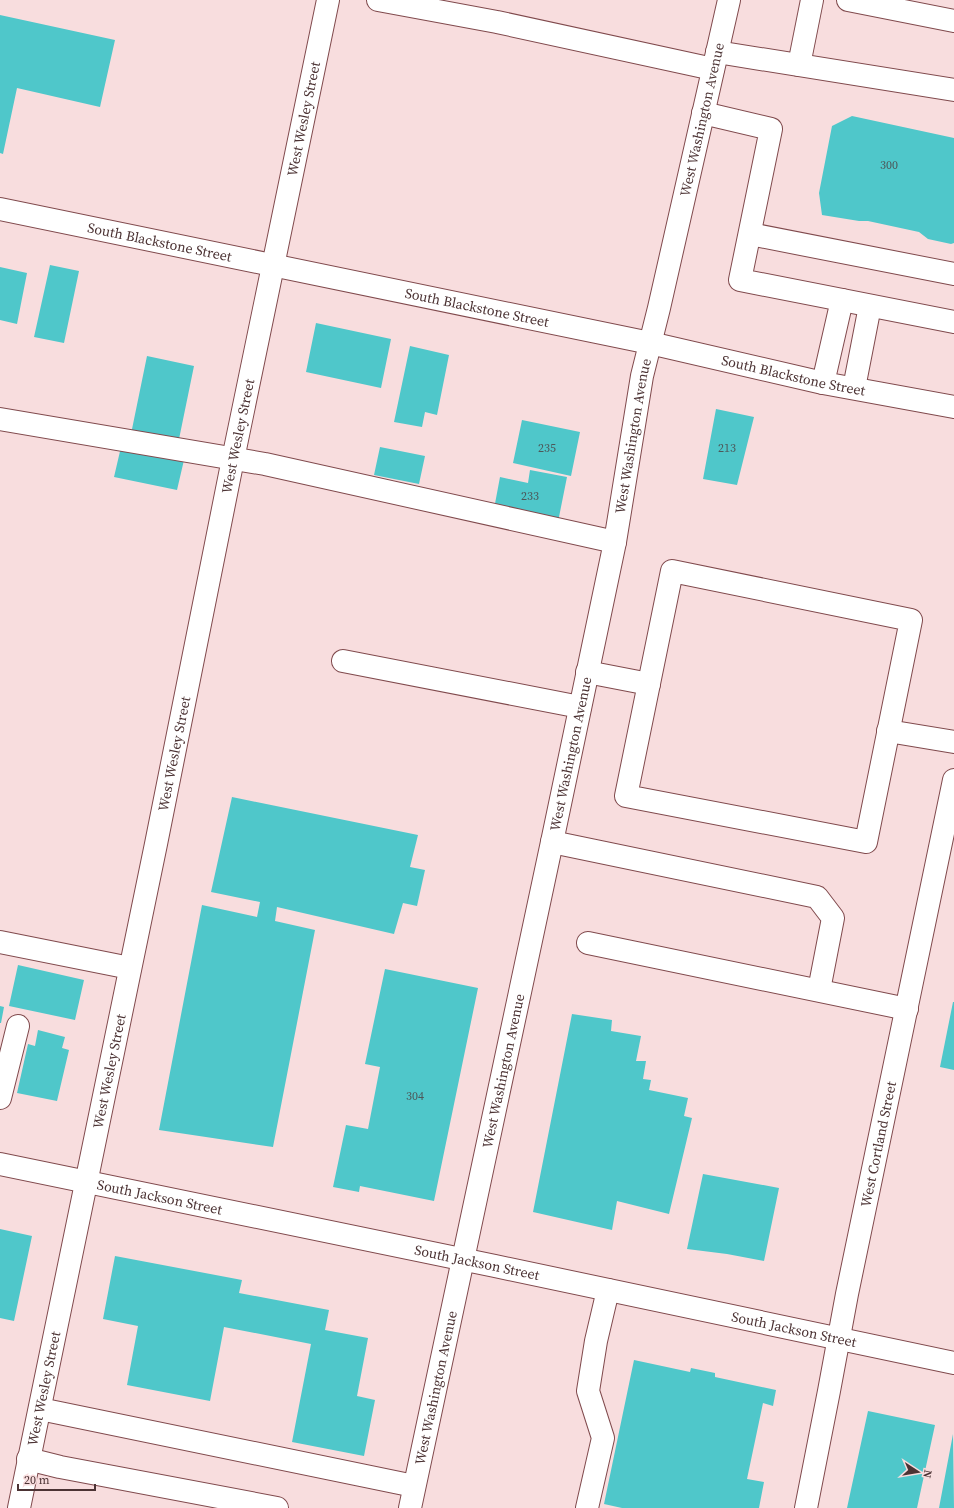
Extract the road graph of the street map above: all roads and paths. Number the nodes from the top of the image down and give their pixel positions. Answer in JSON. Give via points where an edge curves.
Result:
{"nodes":[{"id":1,"x":328,"y":0,"type":"edge"},
{"id":2,"x":378,"y":0,"type":"edge"},
{"id":3,"x":729,"y":0,"type":"edge"},
{"id":4,"x":812,"y":0,"type":"edge"},
{"id":5,"x":848,"y":0,"type":"edge"},
{"id":6,"x":954,"y":21,"type":"edge"},
{"id":7,"x":715,"y":61,"type":"junction"},
{"id":8,"x":799,"y":65,"type":"junction"},
{"id":9,"x":954,"y":90,"type":"edge"},
{"id":10,"x":703,"y":114,"type":"junction"},
{"id":11,"x":0,"y":209,"type":"edge"},
{"id":12,"x":750,"y":234,"type":"junction"},
{"id":13,"x":274,"y":265,"type":"junction"},
{"id":14,"x":954,"y":274,"type":"edge"},
{"id":15,"x":842,"y":300,"type":"junction"},
{"id":16,"x":870,"y":306,"type":"junction"},
{"id":17,"x":954,"y":322,"type":"edge"},
{"id":18,"x":650,"y":343,"type":"junction"},
{"id":19,"x":823,"y":383,"type":"junction"},
{"id":20,"x":854,"y":388,"type":"junction"},
{"id":21,"x":954,"y":407,"type":"edge"},
{"id":22,"x":0,"y":419,"type":"edge"},
{"id":23,"x":233,"y":459,"type":"junction"},
{"id":24,"x":615,"y":542,"type":"junction"},
{"id":25,"x":343,"y":661,"type":"dead end"},
{"id":26,"x":587,"y":672,"type":"junction"},
{"id":27,"x":649,"y":684,"type":"junction"},
{"id":28,"x":580,"y":708,"type":"junction"},
{"id":29,"x":888,"y":730,"type":"junction"},
{"id":30,"x":954,"y":742,"type":"edge"},
{"id":31,"x":954,"y":780,"type":"edge"},
{"id":32,"x":949,"y":832,"type":"edge"},
{"id":33,"x":552,"y":842,"type":"junction"},
{"id":34,"x":0,"y":942,"type":"edge"},
{"id":35,"x":588,"y":943,"type":"dead end"},
{"id":36,"x":130,"y":968,"type":"junction"},
{"id":37,"x":819,"y":990,"type":"junction"},
{"id":38,"x":907,"y":1009,"type":"junction"},
{"id":39,"x":18,"y":1026,"type":"dead end"},
{"id":40,"x":0,"y":1098,"type":"edge"},
{"id":41,"x":0,"y":1164,"type":"edge"},
{"id":42,"x":87,"y":1182,"type":"junction"},
{"id":43,"x":463,"y":1260,"type":"junction"},
{"id":44,"x":608,"y":1290,"type":"junction"},
{"id":45,"x":839,"y":1339,"type":"junction"},
{"id":46,"x":954,"y":1364,"type":"edge"},
{"id":47,"x":40,"y":1409,"type":"junction"},
{"id":48,"x":28,"y":1459,"type":"junction"},
{"id":49,"x":414,"y":1486,"type":"junction"},
{"id":50,"x":19,"y":1508,"type":"edge"},
{"id":51,"x":277,"y":1508,"type":"edge"},
{"id":52,"x":410,"y":1508,"type":"edge"},
{"id":53,"x":587,"y":1508,"type":"edge"},
{"id":54,"x":806,"y":1508,"type":"edge"}],
"edges":[{"from":1,"to":13,"type":"street","name":"West Wesley Street"},
{"from":2,"to":7,"type":"street"},
{"from":3,"to":7,"type":"street","name":"West Washington Avenue"},
{"from":4,"to":8,"type":"street"},
{"from":5,"to":6,"type":"street"},
{"from":7,"to":8,"type":"street"},
{"from":7,"to":10,"type":"street","name":"West Washington Avenue"},
{"from":8,"to":9,"type":"street"},
{"from":10,"to":12,"type":"street","via":[[771,129]]},
{"from":10,"to":18,"type":"street","name":"West Washington Avenue"},
{"from":11,"to":13,"type":"street","name":"South Blackstone Street"},
{"from":12,"to":14,"type":"street"},
{"from":12,"to":15,"type":"street","via":[[740,280]]},
{"from":13,"to":18,"type":"street","name":"South Blackstone Street"},
{"from":13,"to":23,"type":"street","name":"West Wesley Street"},
{"from":15,"to":16,"type":"street"},
{"from":15,"to":19,"type":"street"},
{"from":16,"to":17,"type":"street"},
{"from":16,"to":20,"type":"street"},
{"from":18,"to":19,"type":"street","name":"South Blackstone Street"},
{"from":18,"to":24,"type":"street","name":"West Washington Avenue","via":[[642,376]]},
{"from":19,"to":20,"type":"street","name":"South Blackstone Street"},
{"from":20,"to":21,"type":"street","name":"South Blackstone Street"},
{"from":22,"to":23,"type":"street"},
{"from":23,"to":24,"type":"street"},
{"from":23,"to":36,"type":"street","name":"West Wesley Street"},
{"from":24,"to":26,"type":"street","name":"West Washington Avenue"},
{"from":25,"to":28,"type":"street"},
{"from":26,"to":27,"type":"street"},
{"from":26,"to":28,"type":"street","name":"West Washington Avenue"},
{"from":27,"to":29,"type":"street","via":[[672,571],[911,620]]},
{"from":27,"to":29,"type":"street","via":[[626,796],[866,842]]},
{"from":28,"to":33,"type":"street","name":"West Washington Avenue"},
{"from":29,"to":30,"type":"street"},
{"from":31,"to":32,"type":"street","name":"West Cortland Street"},
{"from":32,"to":38,"type":"street","name":"West Cortland Street"},
{"from":33,"to":37,"type":"street","via":[[817,898],[833,918]]},
{"from":33,"to":43,"type":"street","name":"West Washington Avenue"},
{"from":34,"to":36,"type":"street"},
{"from":35,"to":37,"type":"street"},
{"from":36,"to":42,"type":"street","name":"West Wesley Street"},
{"from":37,"to":38,"type":"street"},
{"from":38,"to":45,"type":"street","name":"West Cortland Street"},
{"from":39,"to":40,"type":"street"},
{"from":41,"to":42,"type":"street","name":"South Jackson Street"},
{"from":42,"to":43,"type":"street","name":"South Jackson Street"},
{"from":42,"to":47,"type":"street","name":"West Wesley Street"},
{"from":43,"to":44,"type":"street","name":"South Jackson Street"},
{"from":43,"to":49,"type":"street","name":"West Washington Avenue"},
{"from":44,"to":45,"type":"street","name":"South Jackson Street"},
{"from":44,"to":53,"type":"street","via":[[588,1391],[603,1438]]},
{"from":45,"to":46,"type":"street","name":"South Jackson Street"},
{"from":45,"to":54,"type":"street","name":"West Cortland Street"},
{"from":47,"to":48,"type":"street","name":"West Wesley Street"},
{"from":47,"to":49,"type":"street"},
{"from":48,"to":50,"type":"street","name":"West Wesley Street"},
{"from":48,"to":51,"type":"street"},
{"from":49,"to":52,"type":"street","name":"West Washington Avenue"}]}
